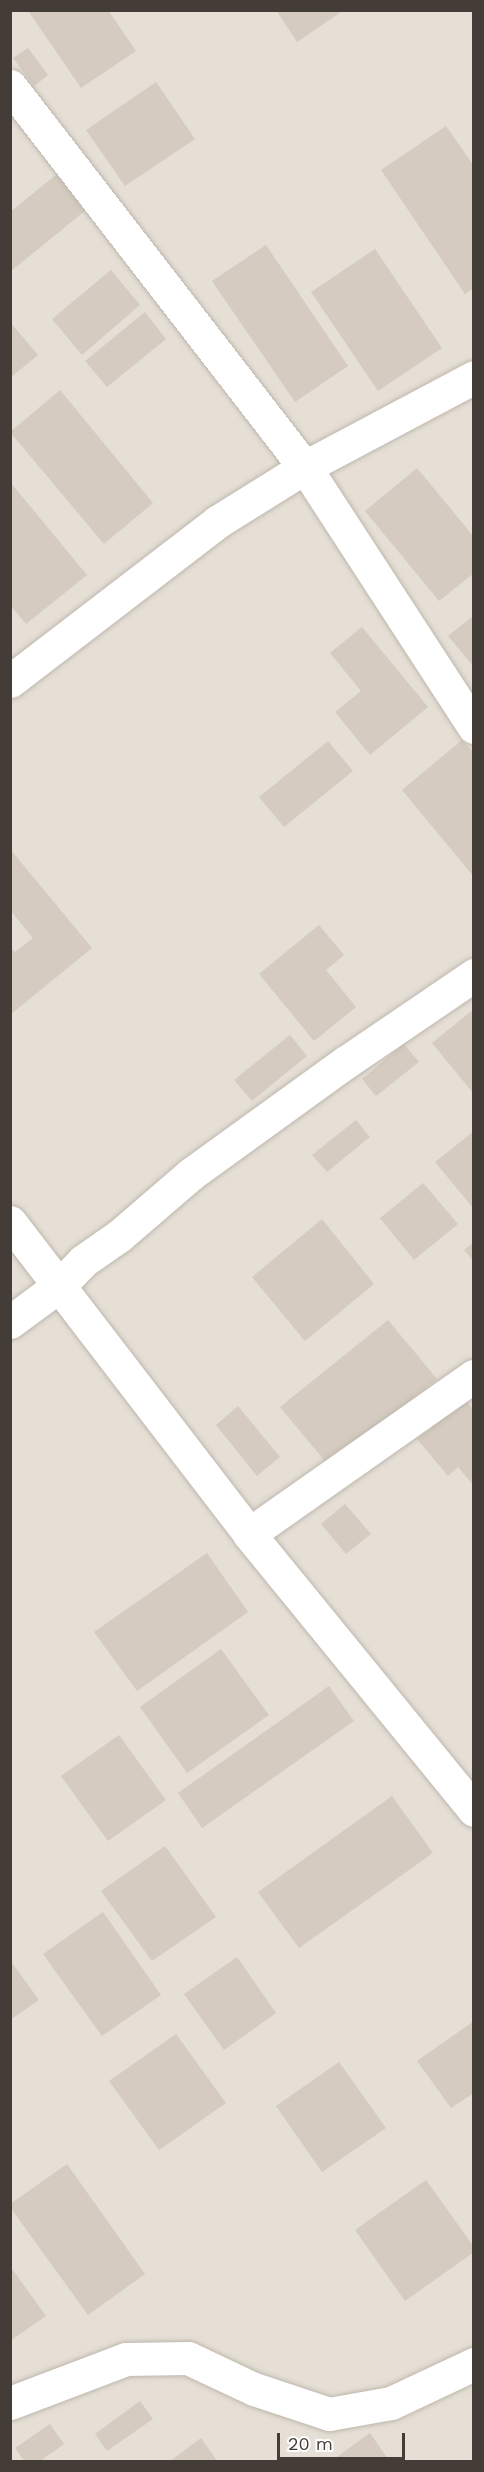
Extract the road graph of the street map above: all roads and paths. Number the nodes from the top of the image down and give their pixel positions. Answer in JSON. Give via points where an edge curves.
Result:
{"nodes":[{"id":1,"x":10,"y":86,"type":"edge"},
{"id":2,"x":474,"y":377,"type":"edge"},
{"id":3,"x":305,"y":467,"type":"junction"},
{"id":4,"x":10,"y":681,"type":"edge"},
{"id":5,"x":474,"y":728,"type":"edge"},
{"id":6,"x":474,"y":975,"type":"edge"},
{"id":7,"x":10,"y":1222,"type":"edge"},
{"id":8,"x":60,"y":1285,"type":"junction"},
{"id":9,"x":10,"y":1322,"type":"edge"},
{"id":10,"x":474,"y":1377,"type":"edge"},
{"id":11,"x":249,"y":1534,"type":"junction"},
{"id":12,"x":474,"y":1810,"type":"edge"},
{"id":13,"x":474,"y":2364,"type":"edge"},
{"id":14,"x":10,"y":2403,"type":"edge"}],
"edges":[{"from":1,"to":3,"type":"street"},
{"from":2,"to":3,"type":"street"},
{"from":3,"to":4,"type":"street","via":[[217,522]]},
{"from":3,"to":5,"type":"street"},
{"from":6,"to":8,"type":"street","via":[[191,1174]]},
{"from":7,"to":8,"type":"street"},
{"from":8,"to":9,"type":"street"},
{"from":8,"to":11,"type":"street"},
{"from":10,"to":11,"type":"street"},
{"from":11,"to":12,"type":"street"},
{"from":13,"to":14,"type":"street","via":[[391,2403],[329,2414],[254,2389],[188,2358],[126,2359]]}]}
